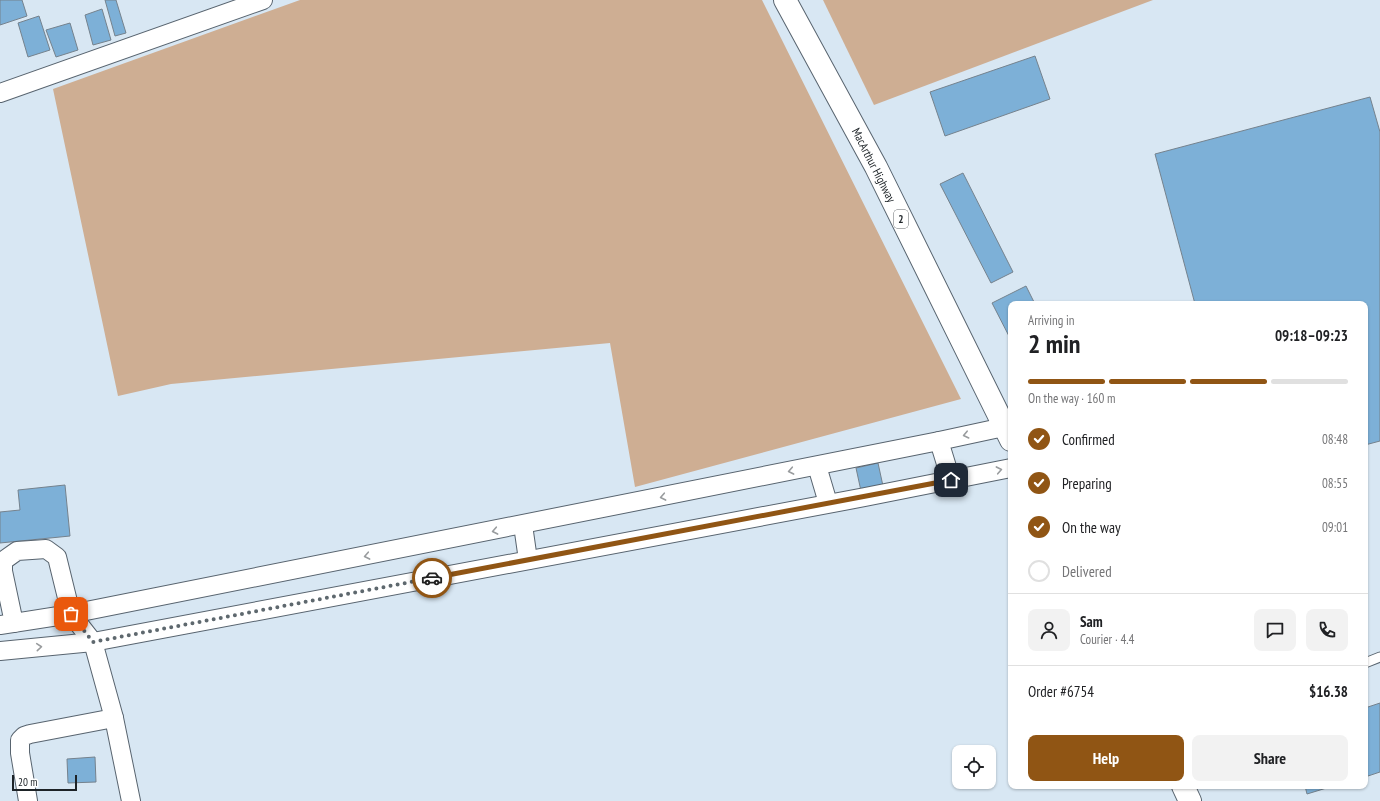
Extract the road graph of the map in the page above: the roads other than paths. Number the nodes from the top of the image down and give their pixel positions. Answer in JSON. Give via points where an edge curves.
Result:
{"nodes":[{"id":1,"x":263,"y":0,"type":"edge"},
{"id":2,"x":786,"y":0,"type":"edge"},
{"id":3,"x":0,"y":93,"type":"edge"},
{"id":4,"x":1008,"y":434,"type":"edge"},
{"id":5,"x":939,"y":441,"type":"junction"},
{"id":6,"x":817,"y":466,"type":"junction"},
{"id":7,"x":1008,"y":469,"type":"edge"},
{"id":8,"x":951,"y":480,"type":"junction"},
{"id":9,"x":828,"y":503,"type":"junction"},
{"id":10,"x":523,"y":525,"type":"junction"},
{"id":11,"x":528,"y":560,"type":"junction"},
{"id":12,"x":71,"y":614,"type":"junction"},
{"id":13,"x":7,"y":624,"type":"edge"},
{"id":14,"x":93,"y":642,"type":"junction"},
{"id":15,"x":0,"y":651,"type":"edge"},
{"id":16,"x":1380,"y":657,"type":"edge"},
{"id":17,"x":1368,"y":662,"type":"edge"},
{"id":18,"x":114,"y":718,"type":"junction"},
{"id":19,"x":1184,"y":789,"type":"edge"},
{"id":20,"x":28,"y":801,"type":"edge"},
{"id":21,"x":131,"y":801,"type":"edge"},
{"id":22,"x":1190,"y":801,"type":"edge"}],
"edges":[{"from":1,"to":3,"type":"street"},
{"from":2,"to":4,"type":"highway","name":"MacArthur Highway","number":"2","via":[[876,167]]},
{"from":4,"to":5,"type":"street","one_way":true},
{"from":5,"to":6,"type":"street"},
{"from":5,"to":8,"type":"street"},
{"from":6,"to":9,"type":"street"},
{"from":6,"to":10,"type":"street","one_way":true},
{"from":8,"to":7,"type":"street","one_way":true},
{"from":8,"to":9,"type":"street"},
{"from":9,"to":11,"type":"street"},
{"from":10,"to":11,"type":"street"},
{"from":10,"to":12,"type":"street","one_way":true},
{"from":11,"to":14,"type":"street"},
{"from":12,"to":13,"type":"street"},
{"from":12,"to":13,"type":"street","via":[[57,557],[46,549],[17,550],[3,561]]},
{"from":12,"to":14,"type":"street"},
{"from":15,"to":14,"type":"street","one_way":true},
{"from":14,"to":18,"type":"street"},
{"from":16,"to":17,"type":"lane"},
{"from":18,"to":20,"type":"street","via":[[24,736],[20,740],[20,754]]},
{"from":18,"to":21,"type":"street"},
{"from":19,"to":22,"type":"highway"}]}
